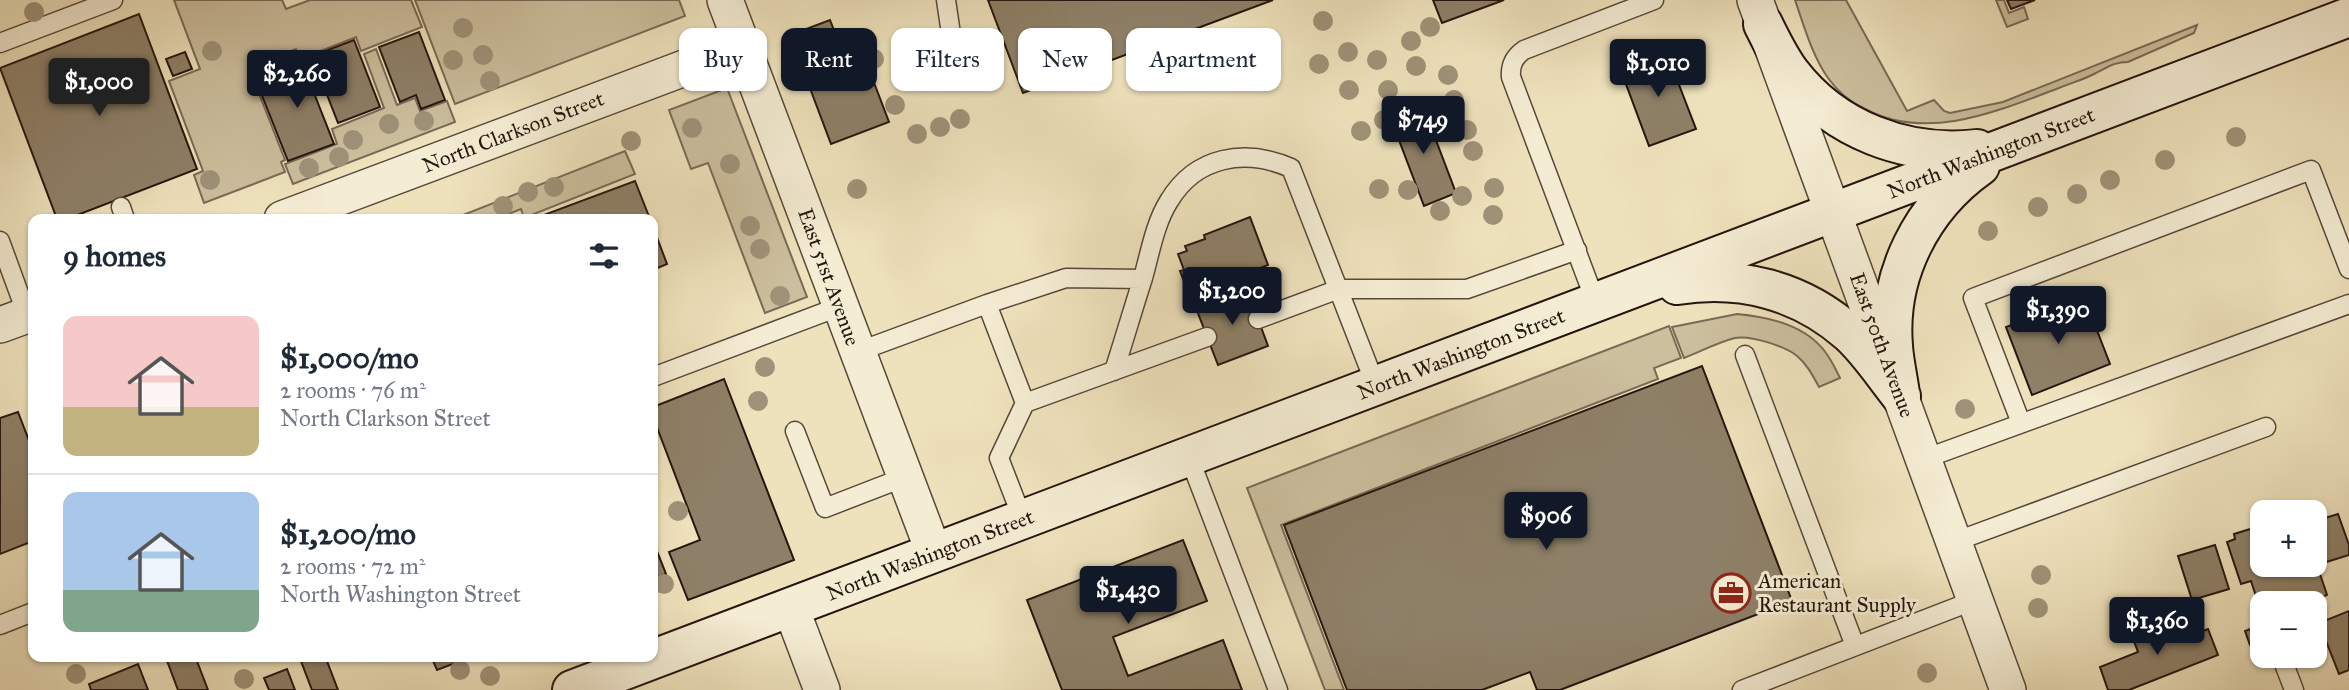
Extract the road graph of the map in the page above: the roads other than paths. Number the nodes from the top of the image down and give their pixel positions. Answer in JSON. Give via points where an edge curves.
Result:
{"nodes":[{"id":1,"x":113,"y":0,"type":"edge"},
{"id":2,"x":725,"y":0,"type":"edge"},
{"id":3,"x":946,"y":0,"type":"edge"},
{"id":4,"x":1654,"y":0,"type":"edge"},
{"id":5,"x":1759,"y":12,"type":"edge"},
{"id":6,"x":2344,"y":17,"type":"edge"},
{"id":7,"x":736,"y":28,"type":"edge"},
{"id":8,"x":950,"y":28,"type":"edge"},
{"id":9,"x":0,"y":43,"type":"edge"},
{"id":10,"x":679,"y":70,"type":"edge"},
{"id":11,"x":760,"y":91,"type":"edge"},
{"id":12,"x":2011,"y":145,"type":"junction"},
{"id":13,"x":1833,"y":213,"type":"junction"},
{"id":14,"x":295,"y":214,"type":"edge"},
{"id":15,"x":0,"y":241,"type":"edge"},
{"id":16,"x":1577,"y":250,"type":"junction"},
{"id":17,"x":2349,"y":270,"type":"edge"},
{"id":18,"x":1142,"y":279,"type":"junction"},
{"id":19,"x":1339,"y":289,"type":"junction"},
{"id":20,"x":1610,"y":297,"type":"junction"},
{"id":21,"x":987,"y":304,"type":"junction"},
{"id":22,"x":841,"y":306,"type":"junction"},
{"id":23,"x":2347,"y":310,"type":"edge"},
{"id":24,"x":20,"y":318,"type":"edge"},
{"id":25,"x":1258,"y":319,"type":"dead end"},
{"id":26,"x":1207,"y":337,"type":"dead end"},
{"id":27,"x":857,"y":352,"type":"junction"},
{"id":28,"x":1745,"y":355,"type":"dead end"},
{"id":29,"x":1114,"y":371,"type":"junction"},
{"id":30,"x":658,"y":375,"type":"edge"},
{"id":31,"x":1376,"y":386,"type":"junction"},
{"id":32,"x":1901,"y":396,"type":"junction"},
{"id":33,"x":1025,"y":403,"type":"junction"},
{"id":34,"x":2021,"y":423,"type":"junction"},
{"id":35,"x":2266,"y":427,"type":"dead end"},
{"id":36,"x":795,"y":431,"type":"dead end"},
{"id":37,"x":1189,"y":457,"type":"junction"},
{"id":38,"x":1923,"y":459,"type":"junction"},
{"id":39,"x":905,"y":477,"type":"junction"},
{"id":40,"x":1023,"y":520,"type":"junction"},
{"id":41,"x":1954,"y":542,"type":"junction"},
{"id":42,"x":934,"y":553,"type":"junction"},
{"id":43,"x":1975,"y":600,"type":"junction"},
{"id":44,"x":791,"y":608,"type":"junction"},
{"id":45,"x":28,"y":614,"type":"edge"},
{"id":46,"x":0,"y":625,"type":"edge"},
{"id":47,"x":1855,"y":646,"type":"junction"},
{"id":48,"x":658,"y":651,"type":"edge"},
{"id":49,"x":617,"y":664,"type":"edge"},
{"id":50,"x":2286,"y":668,"type":"edge"},
{"id":51,"x":572,"y":690,"type":"edge"},
{"id":52,"x":822,"y":690,"type":"edge"},
{"id":53,"x":1278,"y":690,"type":"edge"},
{"id":54,"x":1742,"y":690,"type":"edge"},
{"id":55,"x":2008,"y":690,"type":"edge"},
{"id":56,"x":2294,"y":690,"type":"edge"}],
"edges":[{"from":1,"to":9,"type":"lane"},
{"from":2,"to":7,"type":"street","name":"East 51st Avenue"},
{"from":3,"to":8,"type":"lane"},
{"from":4,"to":16,"type":"lane","via":[[1524,50],[1513,61],[1511,78]]},
{"from":5,"to":12,"type":"main road","via":[[1790,72],[1840,118],[1860,130],[1927,150]]},
{"from":5,"to":13,"type":"street","name":"East 50th Avenue"},
{"from":6,"to":12,"type":"main road","name":"North Washington Street"},
{"from":10,"to":14,"type":"street","name":"North Clarkson Street"},
{"from":11,"to":22,"type":"street","name":"East 51st Avenue"},
{"from":12,"to":13,"type":"main road","name":"North Washington Street"},
{"from":12,"to":32,"type":"main road","via":[[1950,191],[1909,251],[1893,322]]},
{"from":13,"to":20,"type":"main road","name":"North Washington Street"},
{"from":13,"to":32,"type":"street","name":"East 50th Avenue"},
{"from":15,"to":24,"type":"lane"},
{"from":16,"to":19,"type":"lane","via":[[1467,289]]},
{"from":16,"to":20,"type":"lane"},
{"from":17,"to":34,"type":"lane","via":[[2311,170],[1973,298]]},
{"from":18,"to":19,"type":"lane","via":[[1169,200],[1188,177],[1213,162],[1257,156],[1291,168]]},
{"from":18,"to":21,"type":"lane","via":[[1066,278]]},
{"from":18,"to":29,"type":"lane"},
{"from":19,"to":25,"type":"lane"},
{"from":19,"to":31,"type":"lane"},
{"from":20,"to":31,"type":"main road","name":"North Washington Street"},
{"from":20,"to":32,"type":"main road","via":[[1720,281],[1797,298],[1850,334]]},
{"from":21,"to":27,"type":"lane"},
{"from":21,"to":33,"type":"lane"},
{"from":22,"to":27,"type":"street","name":"East 51st Avenue"},
{"from":22,"to":30,"type":"lane"},
{"from":23,"to":34,"type":"lane"},
{"from":26,"to":29,"type":"lane"},
{"from":27,"to":39,"type":"street","name":"East 51st Avenue"},
{"from":28,"to":47,"type":"lane"},
{"from":29,"to":33,"type":"lane"},
{"from":31,"to":37,"type":"main road","name":"North Washington Street"},
{"from":32,"to":38,"type":"street","name":"East 50th Avenue"},
{"from":33,"to":40,"type":"lane","via":[[999,458]]},
{"from":34,"to":38,"type":"lane"},
{"from":35,"to":41,"type":"lane"},
{"from":36,"to":39,"type":"lane","via":[[825,508]]},
{"from":37,"to":40,"type":"main road","name":"North Washington Street"},
{"from":37,"to":53,"type":"lane"},
{"from":38,"to":41,"type":"street","name":"East 50th Avenue"},
{"from":39,"to":42,"type":"street","name":"East 51st Avenue"},
{"from":40,"to":42,"type":"main road","name":"North Washington Street"},
{"from":41,"to":43,"type":"street","name":"East 50th Avenue"},
{"from":42,"to":44,"type":"main road","name":"North Washington Street"},
{"from":43,"to":47,"type":"lane"},
{"from":43,"to":55,"type":"street","name":"East 50th Avenue"},
{"from":44,"to":48,"type":"main road","name":"North Washington Street"},
{"from":44,"to":52,"type":"street"},
{"from":45,"to":46,"type":"lane"},
{"from":47,"to":54,"type":"lane"},
{"from":49,"to":51,"type":"main road","name":"North Washington Street"},
{"from":50,"to":56,"type":"lane"}]}
